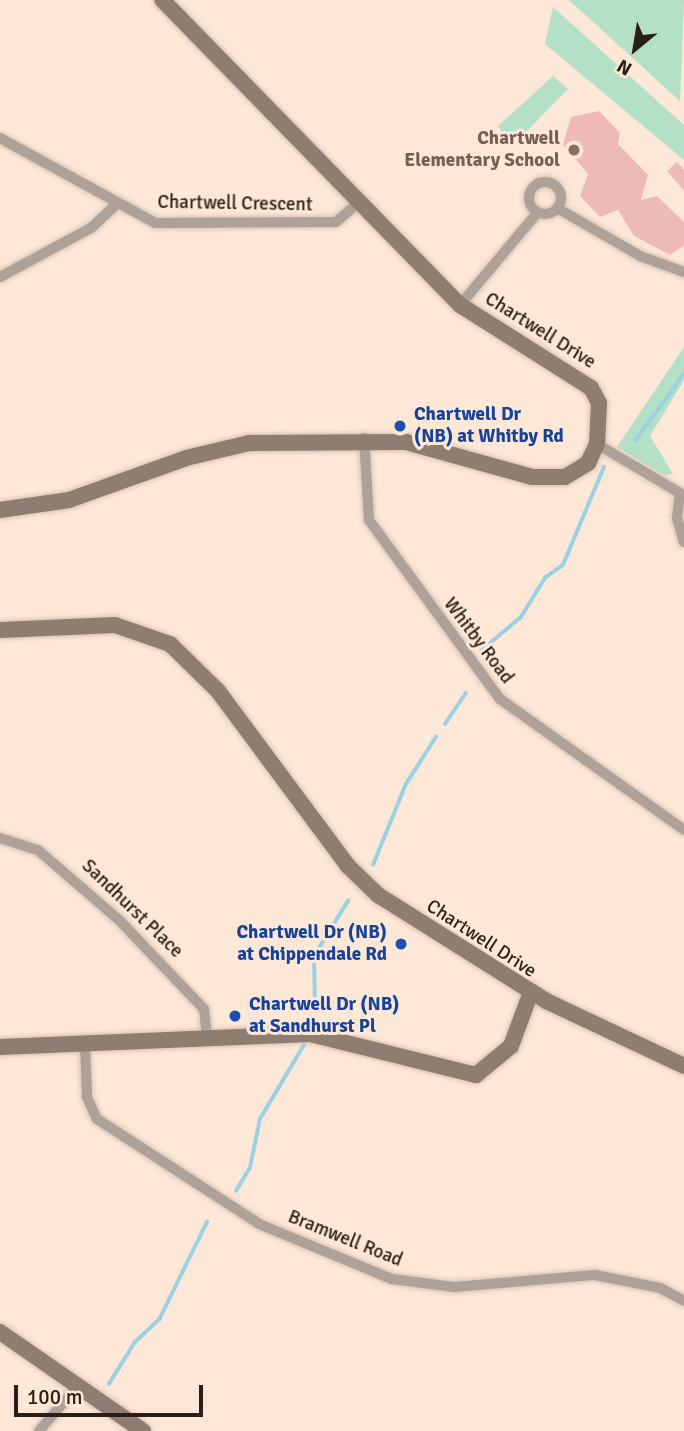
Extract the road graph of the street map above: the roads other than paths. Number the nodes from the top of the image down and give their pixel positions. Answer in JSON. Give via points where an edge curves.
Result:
{"nodes":[{"id":1,"x":162,"y":0,"type":"edge"},
{"id":2,"x":0,"y":138,"type":"edge"},
{"id":3,"x":358,"y":204,"type":"junction"},
{"id":4,"x":116,"y":205,"type":"junction"},
{"id":5,"x":557,"y":208,"type":"junction"},
{"id":6,"x":538,"y":212,"type":"junction"},
{"id":7,"x":684,"y":272,"type":"edge"},
{"id":8,"x":0,"y":277,"type":"edge"},
{"id":9,"x":460,"y":305,"type":"junction"},
{"id":10,"x":364,"y":438,"type":"junction"},
{"id":11,"x":597,"y":444,"type":"junction"},
{"id":12,"x":682,"y":494,"type":"edge"},
{"id":13,"x":0,"y":510,"type":"edge"},
{"id":14,"x":684,"y":542,"type":"edge"},
{"id":15,"x":0,"y":630,"type":"edge"},
{"id":16,"x":684,"y":830,"type":"edge"},
{"id":17,"x":0,"y":838,"type":"edge"},
{"id":18,"x":531,"y":992,"type":"junction"},
{"id":19,"x":207,"y":1036,"type":"junction"},
{"id":20,"x":85,"y":1044,"type":"junction"},
{"id":21,"x":0,"y":1047,"type":"edge"},
{"id":22,"x":684,"y":1066,"type":"edge"},
{"id":23,"x":684,"y":1301,"type":"edge"},
{"id":24,"x":0,"y":1332,"type":"edge"},
{"id":25,"x":76,"y":1388,"type":"junction"},
{"id":26,"x":39,"y":1431,"type":"edge"},
{"id":27,"x":143,"y":1431,"type":"edge"}],
"edges":[{"from":1,"to":3,"type":"street","name":"Chartwell Drive"},
{"from":2,"to":4,"type":"street","name":"Chartwell Crescent"},
{"from":3,"to":4,"type":"street","name":"Chartwell Crescent","via":[[336,222],[303,224],[155,223]]},
{"from":3,"to":9,"type":"street","name":"Chartwell Drive"},
{"from":4,"to":8,"type":"street","via":[[91,228]]},
{"from":5,"to":6,"type":"street"},
{"from":5,"to":6,"type":"street","via":[[558,189],[540,183],[530,194]]},
{"from":5,"to":7,"type":"street","via":[[640,256]]},
{"from":6,"to":9,"type":"street"},
{"from":9,"to":11,"type":"street","name":"Chartwell Drive","via":[[591,388],[599,403]]},
{"from":10,"to":11,"type":"street","via":[[439,447],[532,477],[565,477],[588,463]]},
{"from":10,"to":13,"type":"street","via":[[249,443],[186,457],[69,500]]},
{"from":10,"to":16,"type":"street","name":"Whitby Road","via":[[369,520],[500,699]]},
{"from":11,"to":12,"type":"street"},
{"from":12,"to":14,"type":"street","via":[[677,518]]},
{"from":15,"to":18,"type":"street","name":"Chartwell Drive","via":[[116,625],[170,645],[218,691],[348,866],[378,895]]},
{"from":17,"to":19,"type":"street","name":"Sandhurst Place","via":[[38,850],[110,912],[204,1009]]},
{"from":18,"to":19,"type":"street","name":"Chartwell Drive","via":[[512,1046],[476,1075],[310,1034]]},
{"from":18,"to":22,"type":"street"},
{"from":19,"to":20,"type":"street","name":"Chartwell Drive"},
{"from":20,"to":21,"type":"street","name":"Chartwell Drive"},
{"from":20,"to":23,"type":"street","name":"Bramwell Road","via":[[87,1097],[97,1119],[260,1224],[392,1279],[454,1287],[595,1275],[649,1285]]},
{"from":24,"to":25,"type":"street"},
{"from":25,"to":26,"type":"street"},
{"from":25,"to":27,"type":"street"}]}
